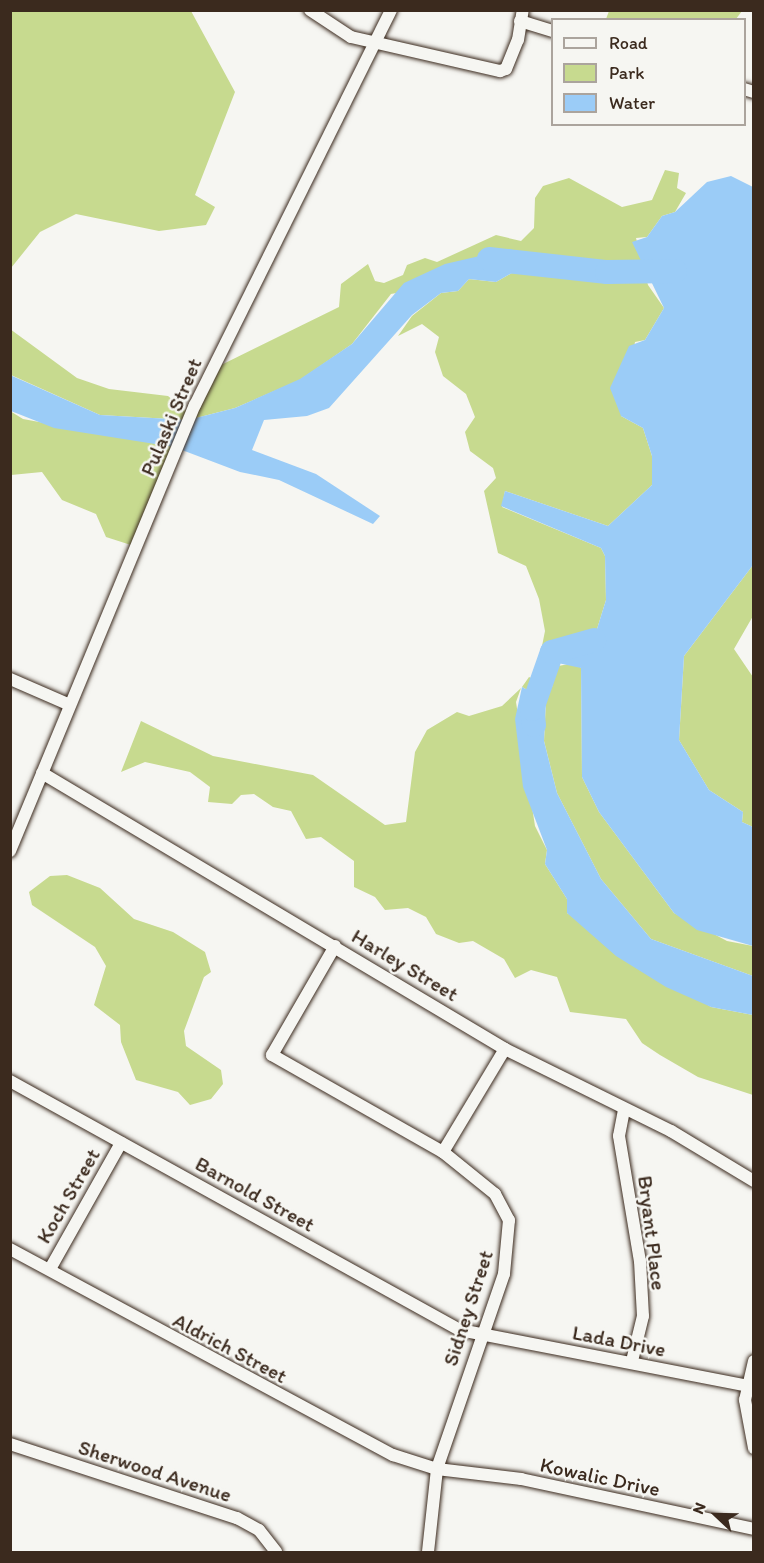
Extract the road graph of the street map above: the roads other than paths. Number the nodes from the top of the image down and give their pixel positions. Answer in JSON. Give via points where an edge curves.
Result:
{"nodes":[{"id":1,"x":310,"y":10,"type":"edge"},
{"id":2,"x":391,"y":10,"type":"edge"},
{"id":3,"x":522,"y":16,"type":"edge"},
{"id":4,"x":551,"y":30,"type":"edge"},
{"id":5,"x":376,"y":45,"type":"junction"},
{"id":6,"x":10,"y":679,"type":"edge"},
{"id":7,"x":70,"y":705,"type":"junction"},
{"id":8,"x":42,"y":773,"type":"junction"},
{"id":9,"x":10,"y":850,"type":"edge"},
{"id":10,"x":335,"y":946,"type":"junction"},
{"id":11,"x":505,"y":1049,"type":"junction"},
{"id":12,"x":10,"y":1081,"type":"edge"},
{"id":13,"x":624,"y":1110,"type":"junction"},
{"id":14,"x":121,"y":1143,"type":"junction"},
{"id":15,"x":443,"y":1152,"type":"junction"},
{"id":16,"x":753,"y":1181,"type":"edge"},
{"id":17,"x":10,"y":1250,"type":"edge"},
{"id":18,"x":50,"y":1269,"type":"junction"},
{"id":19,"x":483,"y":1335,"type":"junction"},
{"id":20,"x":632,"y":1361,"type":"junction"},
{"id":21,"x":753,"y":1361,"type":"edge"},
{"id":22,"x":747,"y":1386,"type":"junction"},
{"id":23,"x":10,"y":1444,"type":"edge"},
{"id":24,"x":753,"y":1448,"type":"edge"},
{"id":25,"x":437,"y":1468,"type":"junction"},
{"id":26,"x":753,"y":1529,"type":"edge"},
{"id":27,"x":276,"y":1552,"type":"edge"},
{"id":28,"x":428,"y":1552,"type":"edge"}],
"edges":[{"from":1,"to":5,"type":"street","via":[[351,38]]},
{"from":2,"to":5,"type":"street","name":"Pulaski Street"},
{"from":3,"to":4,"type":"street"},
{"from":3,"to":5,"type":"street","via":[[506,69],[500,71]]},
{"from":5,"to":7,"type":"street","name":"Pulaski Street","via":[[195,405]]},
{"from":6,"to":7,"type":"street"},
{"from":7,"to":8,"type":"street","name":"Pulaski Street"},
{"from":8,"to":9,"type":"street","name":"Pulaski Street"},
{"from":8,"to":10,"type":"street","name":"Harley Street","via":[[173,856]]},
{"from":10,"to":11,"type":"street","name":"Harley Street"},
{"from":10,"to":15,"type":"street","name":"Sidney Street","via":[[272,1055]]},
{"from":11,"to":13,"type":"street","name":"Harley Street"},
{"from":11,"to":15,"type":"street"},
{"from":12,"to":14,"type":"street","name":"Barnold Street"},
{"from":13,"to":16,"type":"street","name":"Harley Street"},
{"from":13,"to":20,"type":"street","name":"Bryant Place","via":[[620,1136],[640,1261],[643,1316]]},
{"from":14,"to":18,"type":"street","name":"Koch Street"},
{"from":14,"to":19,"type":"street","name":"Barnold Street","via":[[460,1329]]},
{"from":15,"to":19,"type":"street","name":"Sidney Street","via":[[495,1194],[508,1220],[504,1274]]},
{"from":17,"to":18,"type":"street","name":"Aldrich Street"},
{"from":18,"to":25,"type":"street","name":"Aldrich Street","via":[[340,1430]]},
{"from":19,"to":20,"type":"street","name":"Lada Drive"},
{"from":19,"to":25,"type":"street","name":"Sidney Street"},
{"from":20,"to":22,"type":"street","name":"Lada Drive"},
{"from":21,"to":22,"type":"street"},
{"from":22,"to":24,"type":"street","via":[[746,1414]]},
{"from":23,"to":27,"type":"street","name":"Sherwood Avenue","via":[[237,1518],[259,1530]]},
{"from":25,"to":26,"type":"street","name":"Kowalic Drive","via":[[521,1479]]},
{"from":25,"to":28,"type":"street","name":"Sidney Street"}]}
